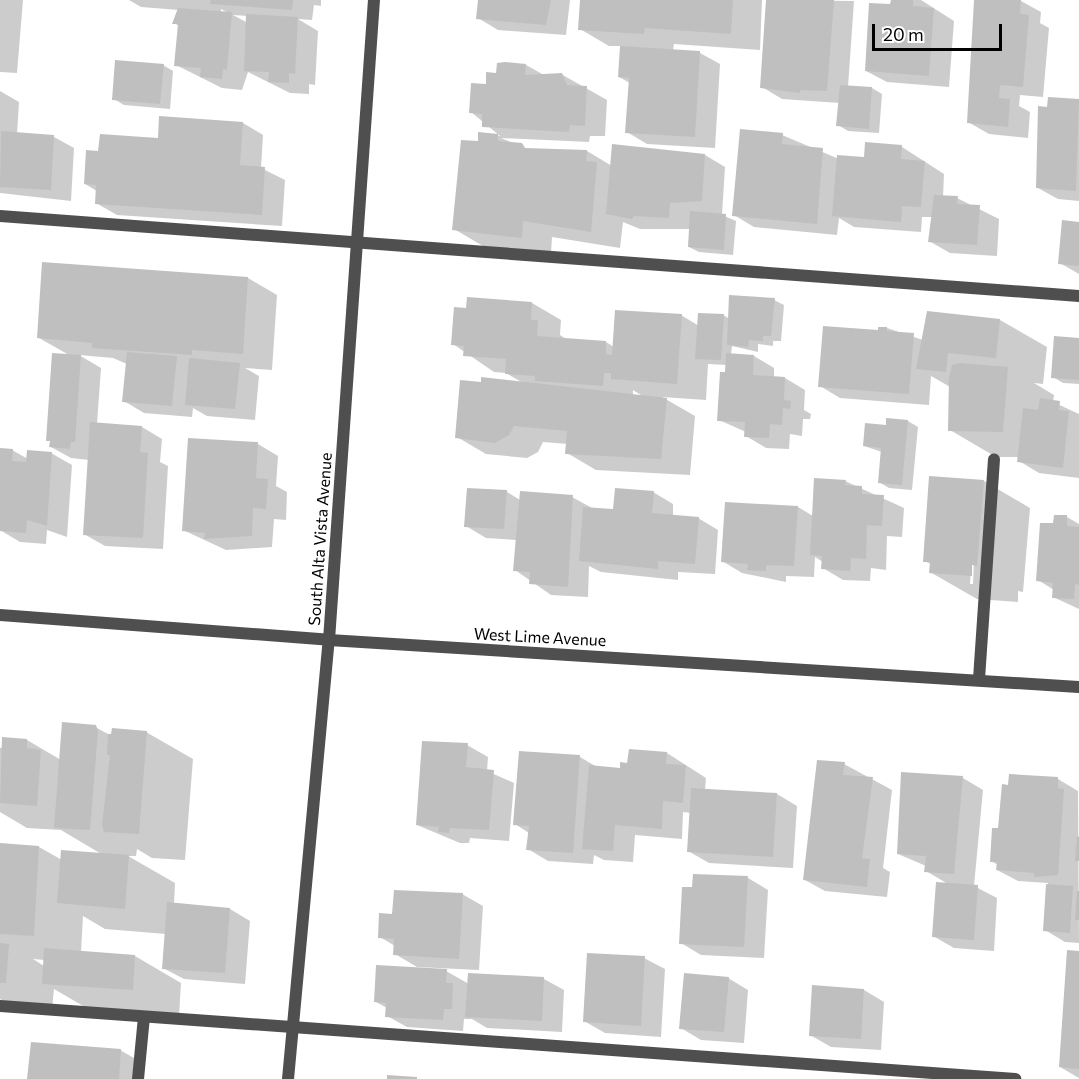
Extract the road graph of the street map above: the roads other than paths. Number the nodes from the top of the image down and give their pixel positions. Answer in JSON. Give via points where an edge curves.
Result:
{"nodes":[{"id":1,"x":374,"y":0,"type":"edge"},
{"id":2,"x":0,"y":216,"type":"edge"},
{"id":3,"x":357,"y":243,"type":"junction"},
{"id":4,"x":1079,"y":296,"type":"edge"},
{"id":5,"x":994,"y":460,"type":"dead end"},
{"id":6,"x":0,"y":615,"type":"edge"},
{"id":7,"x":329,"y":640,"type":"junction"},
{"id":8,"x":979,"y":680,"type":"junction"},
{"id":9,"x":1079,"y":687,"type":"edge"},
{"id":10,"x":0,"y":1006,"type":"edge"},
{"id":11,"x":144,"y":1017,"type":"junction"},
{"id":12,"x":291,"y":1027,"type":"junction"},
{"id":13,"x":138,"y":1079,"type":"edge"},
{"id":14,"x":288,"y":1079,"type":"edge"},
{"id":15,"x":1015,"y":1079,"type":"edge"}],
"edges":[{"from":1,"to":3,"type":"street","name":"South Alta Vista Avenue"},
{"from":2,"to":3,"type":"street"},
{"from":3,"to":4,"type":"street"},
{"from":3,"to":7,"type":"street","name":"South Alta Vista Avenue"},
{"from":5,"to":8,"type":"street"},
{"from":6,"to":7,"type":"street","name":"West Lime Avenue"},
{"from":7,"to":8,"type":"street","name":"West Lime Avenue"},
{"from":7,"to":12,"type":"street","name":"South Alta Vista Avenue"},
{"from":8,"to":9,"type":"street","name":"West Lime Avenue"},
{"from":10,"to":11,"type":"street"},
{"from":11,"to":12,"type":"street"},
{"from":11,"to":13,"type":"street"},
{"from":12,"to":14,"type":"street","name":"South Alta Vista Avenue"},
{"from":12,"to":15,"type":"street"}]}
